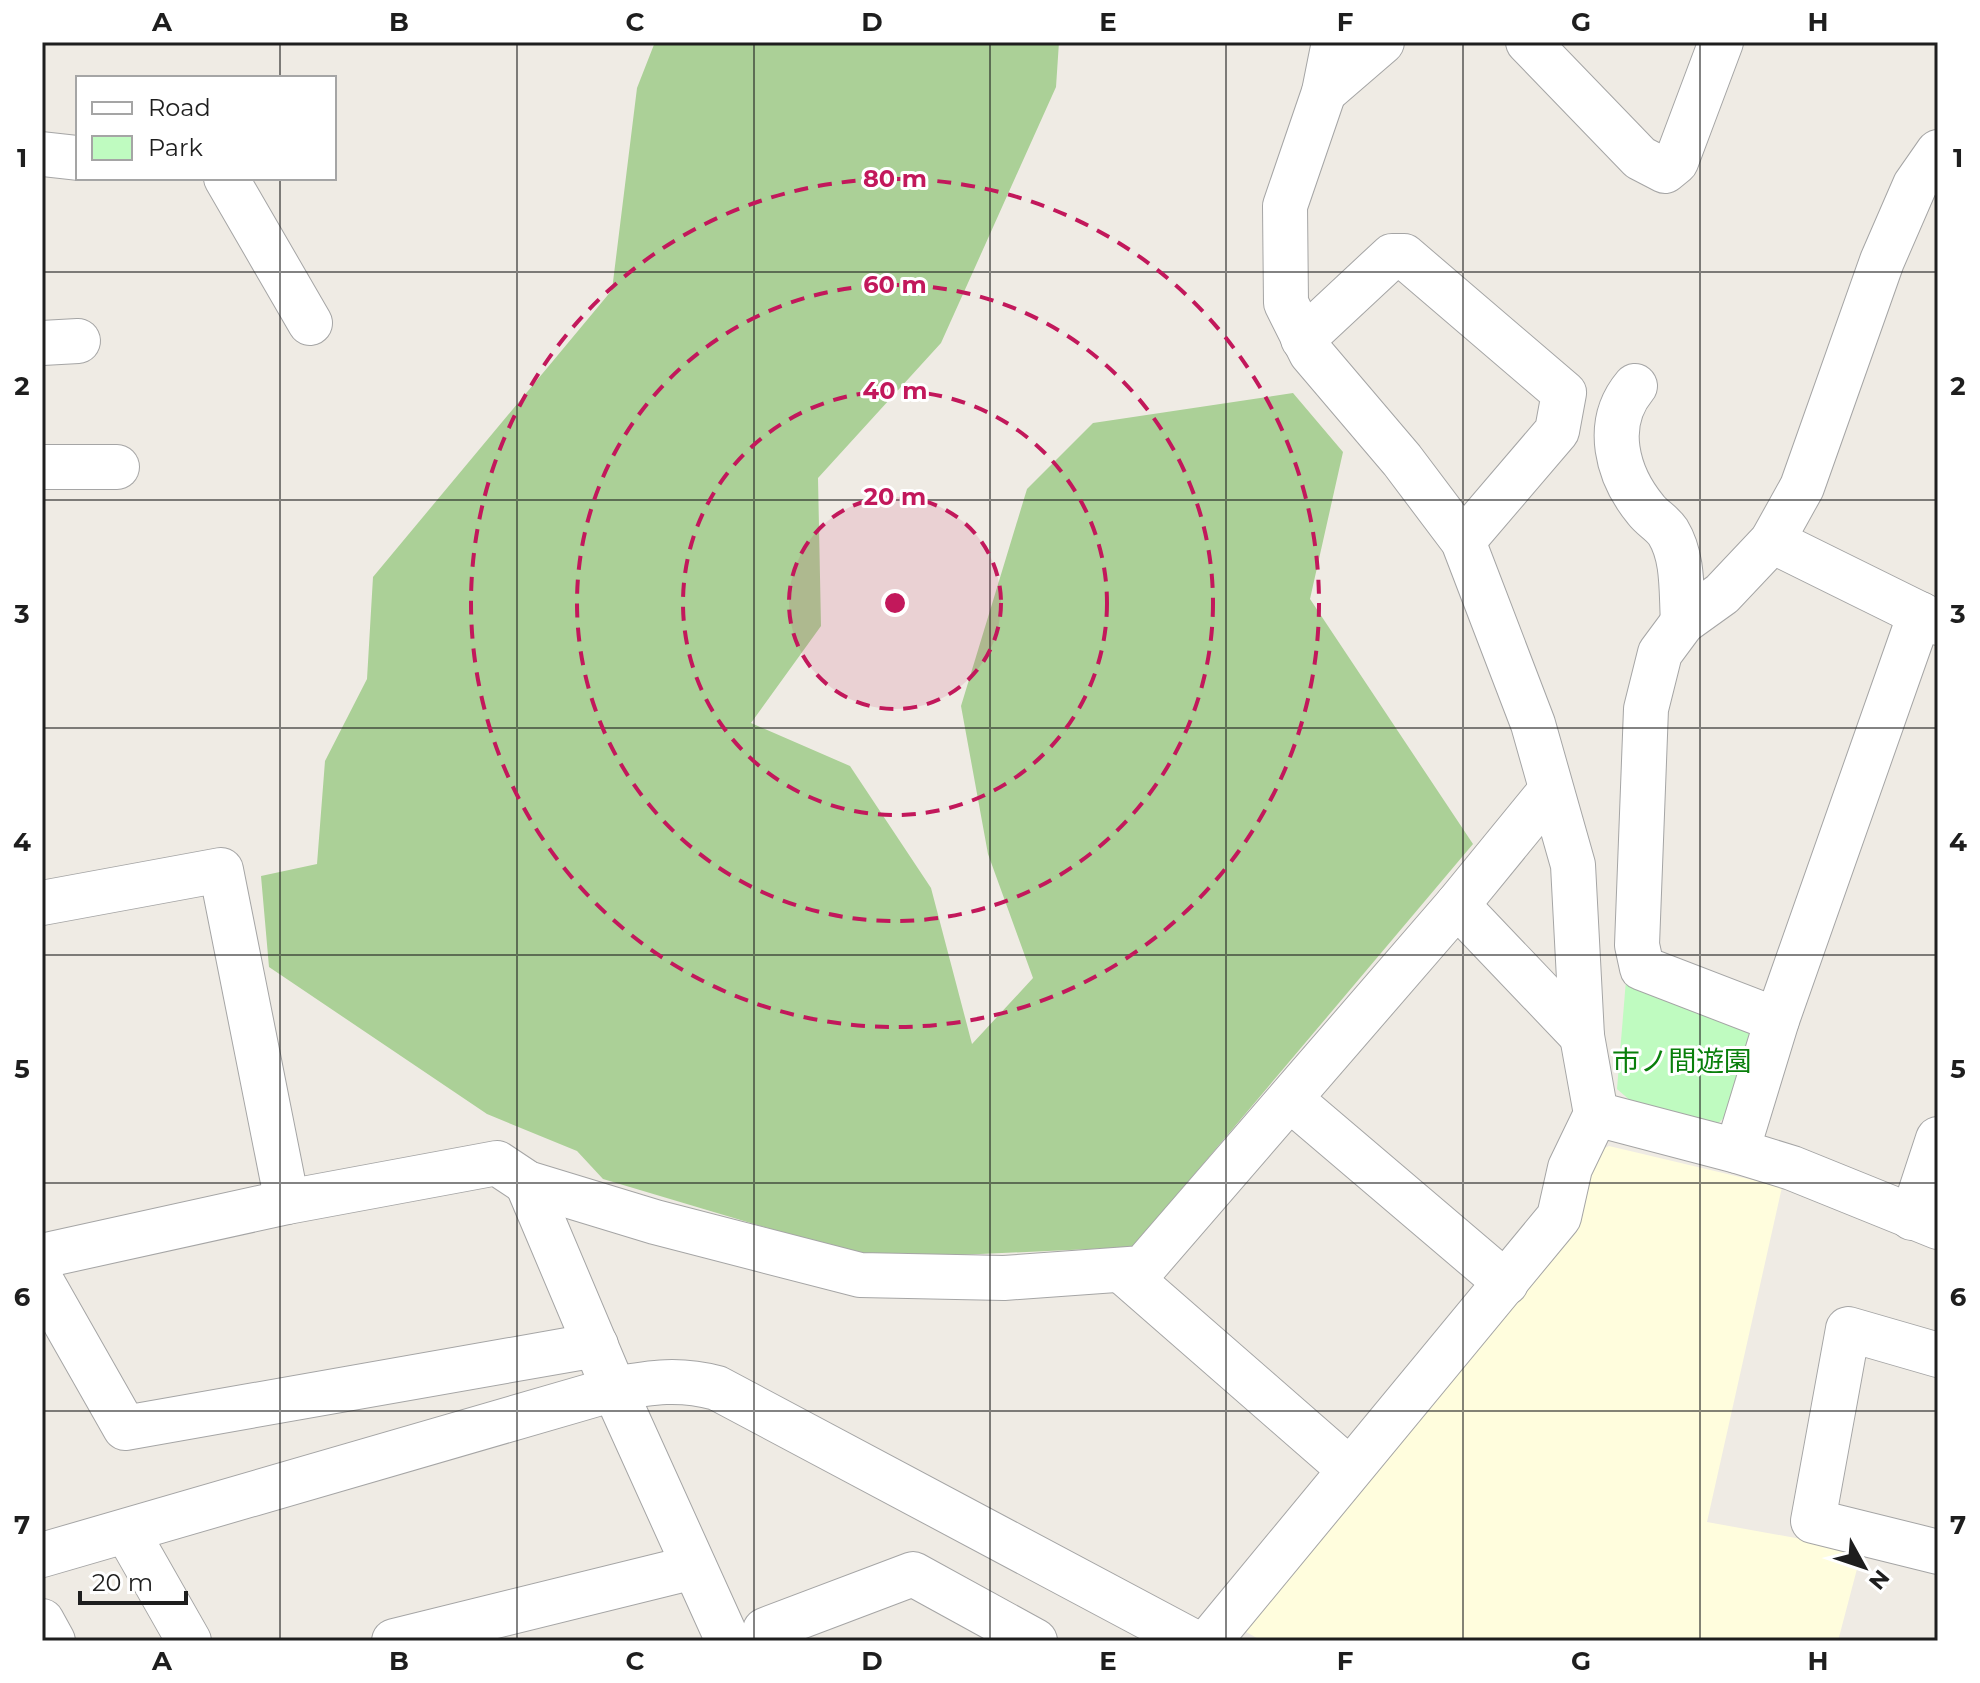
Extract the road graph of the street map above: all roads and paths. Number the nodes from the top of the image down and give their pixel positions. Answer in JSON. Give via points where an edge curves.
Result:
{"nodes":[{"id":1,"x":1334,"y":42,"type":"edge"},
{"id":2,"x":1382,"y":42,"type":"edge"},
{"id":3,"x":1528,"y":42,"type":"edge"},
{"id":4,"x":1721,"y":42,"type":"edge"},
{"id":5,"x":1324,"y":92,"type":"junction"},
{"id":6,"x":1938,"y":152,"type":"edge"},
{"id":7,"x":42,"y":154,"type":"edge"},
{"id":8,"x":76,"y":158,"type":"edge"},
{"id":9,"x":227,"y":180,"type":"edge"},
{"id":10,"x":310,"y":323,"type":"dead end"},
{"id":11,"x":1303,"y":339,"type":"junction"},
{"id":12,"x":1635,"y":386,"type":"dead end"},
{"id":13,"x":42,"y":467,"type":"edge"},
{"id":14,"x":117,"y":467,"type":"dead end"},
{"id":15,"x":1463,"y":541,"type":"junction"},
{"id":16,"x":1772,"y":541,"type":"junction"},
{"id":17,"x":1929,"y":618,"type":"edge"},
{"id":18,"x":1683,"y":622,"type":"junction"},
{"id":19,"x":1551,"y":790,"type":"junction"},
{"id":20,"x":42,"y":903,"type":"edge"},
{"id":21,"x":1457,"y":905,"type":"junction"},
{"id":22,"x":1777,"y":1020,"type":"junction"},
{"id":23,"x":1582,"y":1036,"type":"junction"},
{"id":24,"x":1291,"y":1100,"type":"junction"},
{"id":25,"x":1596,"y":1114,"type":"junction"},
{"id":26,"x":1938,"y":1139,"type":"edge"},
{"id":27,"x":1737,"y":1151,"type":"junction"},
{"id":28,"x":527,"y":1183,"type":"junction"},
{"id":29,"x":287,"y":1202,"type":"junction"},
{"id":30,"x":1925,"y":1222,"type":"edge"},
{"id":31,"x":42,"y":1256,"type":"edge"},
{"id":32,"x":1121,"y":1270,"type":"junction"},
{"id":33,"x":42,"y":1282,"type":"edge"},
{"id":34,"x":1506,"y":1283,"type":"junction"},
{"id":35,"x":596,"y":1345,"type":"junction"},
{"id":36,"x":1938,"y":1355,"type":"edge"},
{"id":37,"x":614,"y":1389,"type":"junction"},
{"id":38,"x":1349,"y":1469,"type":"junction"},
{"id":39,"x":127,"y":1532,"type":"junction"},
{"id":40,"x":1938,"y":1552,"type":"edge"},
{"id":41,"x":42,"y":1555,"type":"edge"},
{"id":42,"x":694,"y":1567,"type":"junction"},
{"id":43,"x":42,"y":1621,"type":"edge"},
{"id":44,"x":53,"y":1641,"type":"edge"},
{"id":45,"x":189,"y":1641,"type":"edge"},
{"id":46,"x":394,"y":1641,"type":"edge"},
{"id":47,"x":728,"y":1641,"type":"edge"},
{"id":48,"x":769,"y":1641,"type":"edge"},
{"id":49,"x":1035,"y":1641,"type":"edge"},
{"id":50,"x":1192,"y":1641,"type":"edge"},
{"id":51,"x":1209,"y":1641,"type":"edge"}],
"edges":[{"from":1,"to":5,"type":"street"},
{"from":2,"to":5,"type":"street"},
{"from":3,"to":4,"type":"street","via":[[1640,158],[1665,171],[1676,162]]},
{"from":5,"to":11,"type":"street","via":[[1285,206],[1286,303]]},
{"from":6,"to":16,"type":"street","via":[[1915,185],[1802,487]]},
{"from":7,"to":8,"type":"street"},
{"from":9,"to":10,"type":"street"},
{"from":11,"to":15,"type":"street"},
{"from":11,"to":15,"type":"street","via":[[1392,256],[1404,256],[1564,393],[1557,431]]},
{"from":12,"to":18,"type":"street","via":[[1622,402],[1616,455],[1645,509],[1667,531],[1679,559]]},
{"from":13,"to":14,"type":"street"},
{"from":15,"to":19,"type":"street","via":[[1533,724]]},
{"from":16,"to":17,"type":"street"},
{"from":16,"to":18,"type":"street","via":[[1722,594]]},
{"from":17,"to":22,"type":"street"},
{"from":18,"to":22,"type":"street","via":[[1660,653],[1646,709],[1637,945],[1642,968]]},
{"from":19,"to":21,"type":"street"},
{"from":19,"to":23,"type":"street","via":[[1573,865]]},
{"from":20,"to":29,"type":"street","via":[[221,870]]},
{"from":21,"to":23,"type":"street"},
{"from":21,"to":24,"type":"street"},
{"from":22,"to":27,"type":"street"},
{"from":23,"to":25,"type":"street"},
{"from":24,"to":32,"type":"street","via":[[1143,1268]]},
{"from":24,"to":34,"type":"street"},
{"from":25,"to":27,"type":"street"},
{"from":25,"to":34,"type":"street","via":[[1570,1168],[1559,1217]]},
{"from":26,"to":30,"type":"street"},
{"from":27,"to":30,"type":"street"},
{"from":28,"to":29,"type":"street","via":[[497,1163]]},
{"from":28,"to":32,"type":"street","via":[[860,1275],[1004,1278]]},
{"from":28,"to":35,"type":"street"},
{"from":29,"to":31,"type":"street"},
{"from":32,"to":38,"type":"street"},
{"from":33,"to":35,"type":"street","via":[[125,1428]]},
{"from":34,"to":38,"type":"street"},
{"from":35,"to":37,"type":"street"},
{"from":36,"to":40,"type":"street","via":[[1848,1329],[1813,1521]]},
{"from":37,"to":39,"type":"street"},
{"from":37,"to":42,"type":"street"},
{"from":37,"to":50,"type":"street","via":[[666,1380],[717,1388]]},
{"from":38,"to":51,"type":"street"},
{"from":39,"to":41,"type":"street"},
{"from":39,"to":45,"type":"street"},
{"from":42,"to":46,"type":"street"},
{"from":42,"to":47,"type":"street"},
{"from":43,"to":44,"type":"street"},
{"from":48,"to":49,"type":"street","via":[[765,1630],[913,1574]]}]}
